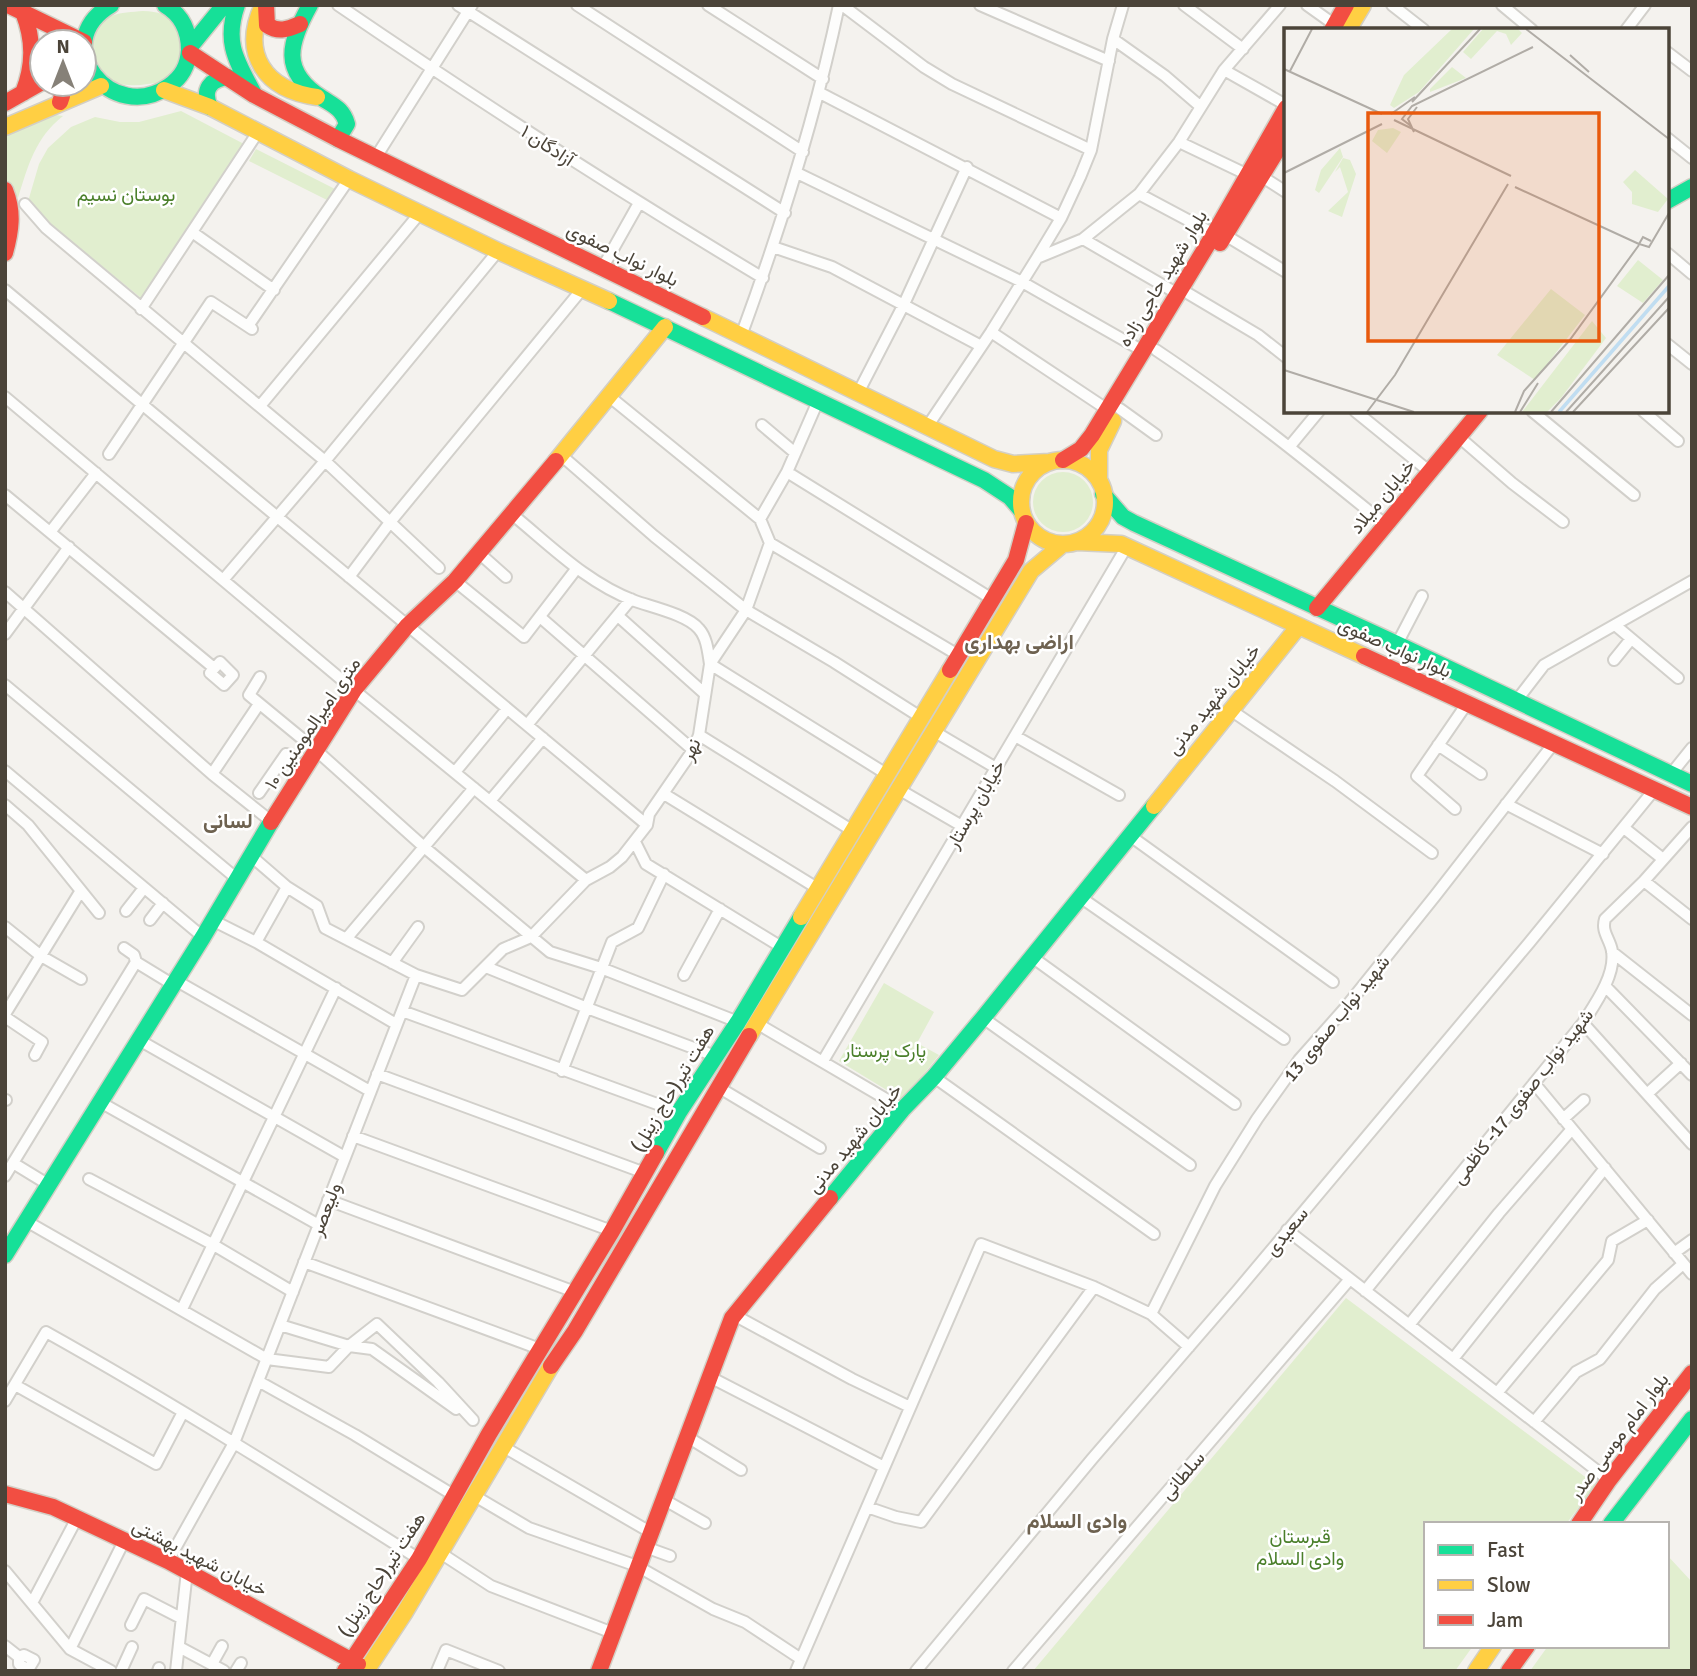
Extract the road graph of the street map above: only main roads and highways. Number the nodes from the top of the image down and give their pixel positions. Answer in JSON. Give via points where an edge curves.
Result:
{"nodes":[{"id":1,"x":166,"y":5,"type":"edge"},
{"id":2,"x":224,"y":5,"type":"edge"},
{"id":3,"x":237,"y":5,"type":"edge"},
{"id":4,"x":265,"y":5,"type":"edge"},
{"id":5,"x":310,"y":5,"type":"edge"},
{"id":6,"x":1346,"y":5,"type":"edge"},
{"id":7,"x":1363,"y":5,"type":"edge"},
{"id":8,"x":99,"y":7,"type":"edge"},
{"id":9,"x":16,"y":9,"type":"edge"},
{"id":10,"x":300,"y":24,"type":"junction"},
{"id":11,"x":55,"y":28,"type":"edge"},
{"id":12,"x":88,"y":28,"type":"edge"},
{"id":13,"x":1338,"y":28,"type":"edge"},
{"id":14,"x":190,"y":50,"type":"junction"},
{"id":15,"x":228,"y":77,"type":"junction"},
{"id":16,"x":98,"y":82,"type":"edge"},
{"id":17,"x":101,"y":86,"type":"junction"},
{"id":18,"x":28,"y":90,"type":"edge"},
{"id":19,"x":164,"y":90,"type":"junction"},
{"id":20,"x":23,"y":93,"type":"junction"},
{"id":21,"x":254,"y":95,"type":"junction"},
{"id":22,"x":319,"y":96,"type":"junction"},
{"id":23,"x":60,"y":98,"type":"edge"},
{"id":24,"x":60,"y":102,"type":"junction"},
{"id":25,"x":5,"y":103,"type":"edge"},
{"id":26,"x":210,"y":107,"type":"junction"},
{"id":27,"x":1284,"y":110,"type":"edge"},
{"id":28,"x":5,"y":127,"type":"edge"},
{"id":29,"x":1284,"y":138,"type":"edge"},
{"id":30,"x":338,"y":139,"type":"junction"},
{"id":31,"x":1253,"y":175,"type":"junction"},
{"id":32,"x":1692,"y":187,"type":"edge"},
{"id":33,"x":5,"y":190,"type":"edge"},
{"id":34,"x":1669,"y":200,"type":"edge"},
{"id":35,"x":5,"y":253,"type":"edge"},
{"id":36,"x":665,"y":327,"type":"junction"},
{"id":37,"x":1114,"y":410,"type":"junction"},
{"id":38,"x":1472,"y":414,"type":"edge"},
{"id":39,"x":993,"y":459,"type":"junction"},
{"id":40,"x":1056,"y":461,"type":"junction"},
{"id":41,"x":984,"y":481,"type":"junction"},
{"id":42,"x":1101,"y":486,"type":"junction"},
{"id":43,"x":1023,"y":516,"type":"junction"},
{"id":44,"x":1134,"y":523,"type":"junction"},
{"id":45,"x":1070,"y":543,"type":"junction"},
{"id":46,"x":1124,"y":545,"type":"junction"},
{"id":47,"x":1016,"y":560,"type":"junction"},
{"id":48,"x":1031,"y":571,"type":"junction"},
{"id":49,"x":1317,"y":608,"type":"junction"},
{"id":50,"x":1298,"y":627,"type":"junction"},
{"id":51,"x":1692,"y":784,"type":"edge"},
{"id":52,"x":1692,"y":807,"type":"edge"},
{"id":53,"x":5,"y":1255,"type":"edge"},
{"id":54,"x":1692,"y":1373,"type":"edge"},
{"id":55,"x":1692,"y":1419,"type":"edge"},
{"id":56,"x":5,"y":1494,"type":"edge"},
{"id":57,"x":1580,"y":1522,"type":"edge"},
{"id":58,"x":1613,"y":1522,"type":"edge"},
{"id":59,"x":1492,"y":1648,"type":"edge"},
{"id":60,"x":1525,"y":1648,"type":"edge"},
{"id":61,"x":348,"y":1665,"type":"edge"},
{"id":62,"x":368,"y":1670,"type":"edge"},
{"id":63,"x":599,"y":1671,"type":"edge"},
{"id":64,"x":1476,"y":1671,"type":"edge"},
{"id":65,"x":1508,"y":1671,"type":"edge"}],
"edges":[{"from":1,"to":14,"type":"main road","via":[[186,27]]},
{"from":2,"to":14,"type":"main road"},
{"from":3,"to":21,"type":"main road","via":[[230,43]]},
{"from":4,"to":10,"type":"main road","via":[[273,30]]},
{"from":4,"to":22,"type":"main road","via":[[251,43],[257,61],[279,86]]},
{"from":5,"to":10,"type":"main road"},
{"from":6,"to":13,"type":"main road"},
{"from":7,"to":13,"type":"main road"},
{"from":8,"to":12,"type":"main road"},
{"from":9,"to":11,"type":"main road"},
{"from":9,"to":20,"type":"main road","via":[[31,32],[33,53]]},
{"from":10,"to":22,"type":"main road","via":[[292,66],[298,79]]},
{"from":14,"to":15,"type":"main road","name":"بلوار نواب صفوی"},
{"from":14,"to":19,"type":"main road","via":[[180,79]]},
{"from":15,"to":21,"type":"main road","name":"بلوار نواب صفوی"},
{"from":15,"to":26,"type":"main road","via":[[208,86],[205,93]]},
{"from":16,"to":17,"type":"main road"},
{"from":17,"to":19,"type":"main road","via":[[129,97]]},
{"from":17,"to":24,"type":"main road"},
{"from":18,"to":20,"type":"main road"},
{"from":19,"to":26,"type":"main road"},
{"from":20,"to":25,"type":"main road"},
{"from":21,"to":30,"type":"main road","name":"بلوار نواب صفوی"},
{"from":22,"to":30,"type":"main road","via":[[347,117]]},
{"from":23,"to":24,"type":"main road"},
{"from":24,"to":28,"type":"main road"},
{"from":26,"to":36,"type":"main road","via":[[348,179]]},
{"from":27,"to":31,"type":"main road","name":"بلوار شهید حاجی زاده"},
{"from":29,"to":31,"type":"main road","name":"بلوار شهید حاجی زاده"},
{"from":30,"to":39,"type":"main road","name":"بلوار نواب صفوی"},
{"from":31,"to":37,"type":"main road","name":"بلوار شهید حاجی زاده"},
{"from":32,"to":34,"type":"main road"},
{"from":33,"to":35,"type":"main road","via":[[12,209]]},
{"from":36,"to":41,"type":"main road"},
{"from":36,"to":53,"type":"main road","name":"۱۰ متری امیرالمومنین","via":[[513,514],[455,581],[407,626],[354,690]]},
{"from":37,"to":40,"type":"main road","name":"بلوار شهید حاجی زاده","via":[[1082,449]]},
{"from":37,"to":42,"type":"main road","name":"بلوار شهید حاجی زاده","via":[[1098,450]]},
{"from":38,"to":49,"type":"main road","name":"خیابان میلاد","via":[[1459,437]]},
{"from":39,"to":40,"type":"main road","name":"بلوار نواب صفوی","via":[[1013,464]]},
{"from":39,"to":41,"type":"main road","via":[[999,475]]},
{"from":40,"to":42,"type":"main road","via":[[1089,468]]},
{"from":40,"to":43,"type":"main road","via":[[1036,469],[1026,481],[1021,495]]},
{"from":41,"to":43,"type":"main road","via":[[1010,497]]},
{"from":42,"to":44,"type":"main road","name":"بلوار نواب صفوی","via":[[1123,517]]},
{"from":42,"to":45,"type":"main road","via":[[1105,509],[1100,523],[1090,535]]},
{"from":43,"to":45,"type":"main road","via":[[1035,534],[1048,542]]},
{"from":43,"to":47,"type":"main road","name":"هفت تیر(حاج زینل)"},
{"from":44,"to":46,"type":"main road","via":[[1119,528]]},
{"from":44,"to":49,"type":"main road","name":"بلوار نواب صفوی"},
{"from":45,"to":46,"type":"main road","name":"بلوار نواب صفوی"},
{"from":45,"to":48,"type":"main road","name":"هفت تیر(حاج زینل)"},
{"from":46,"to":50,"type":"main road","name":"بلوار نواب صفوی"},
{"from":47,"to":48,"type":"main road","via":[[1028,559]]},
{"from":47,"to":61,"type":"main road","name":"هفت تیر(حاج زینل)","via":[[679,1112],[419,1559]]},
{"from":48,"to":62,"type":"main road","name":"هفت تیر(حاج زینل)"},
{"from":49,"to":51,"type":"main road","name":"بلوار نواب صفوی"},
{"from":50,"to":52,"type":"main road","name":"بلوار نواب صفوی"},
{"from":50,"to":63,"type":"main road","name":"خیابان شهید مدنی","via":[[983,1018],[734,1315]]},
{"from":54,"to":57,"type":"main road","name":"بلوار امام موسی صدر"},
{"from":55,"to":58,"type":"main road"},
{"from":56,"to":61,"type":"main road","name":"خیابان شهید بهشتی","via":[[53,1507],[168,1561]]},
{"from":59,"to":64,"type":"main road"},
{"from":60,"to":65,"type":"main road"},
{"from":61,"to":62,"type":"main road","name":"خیابان شهید بهشتی"}]}
